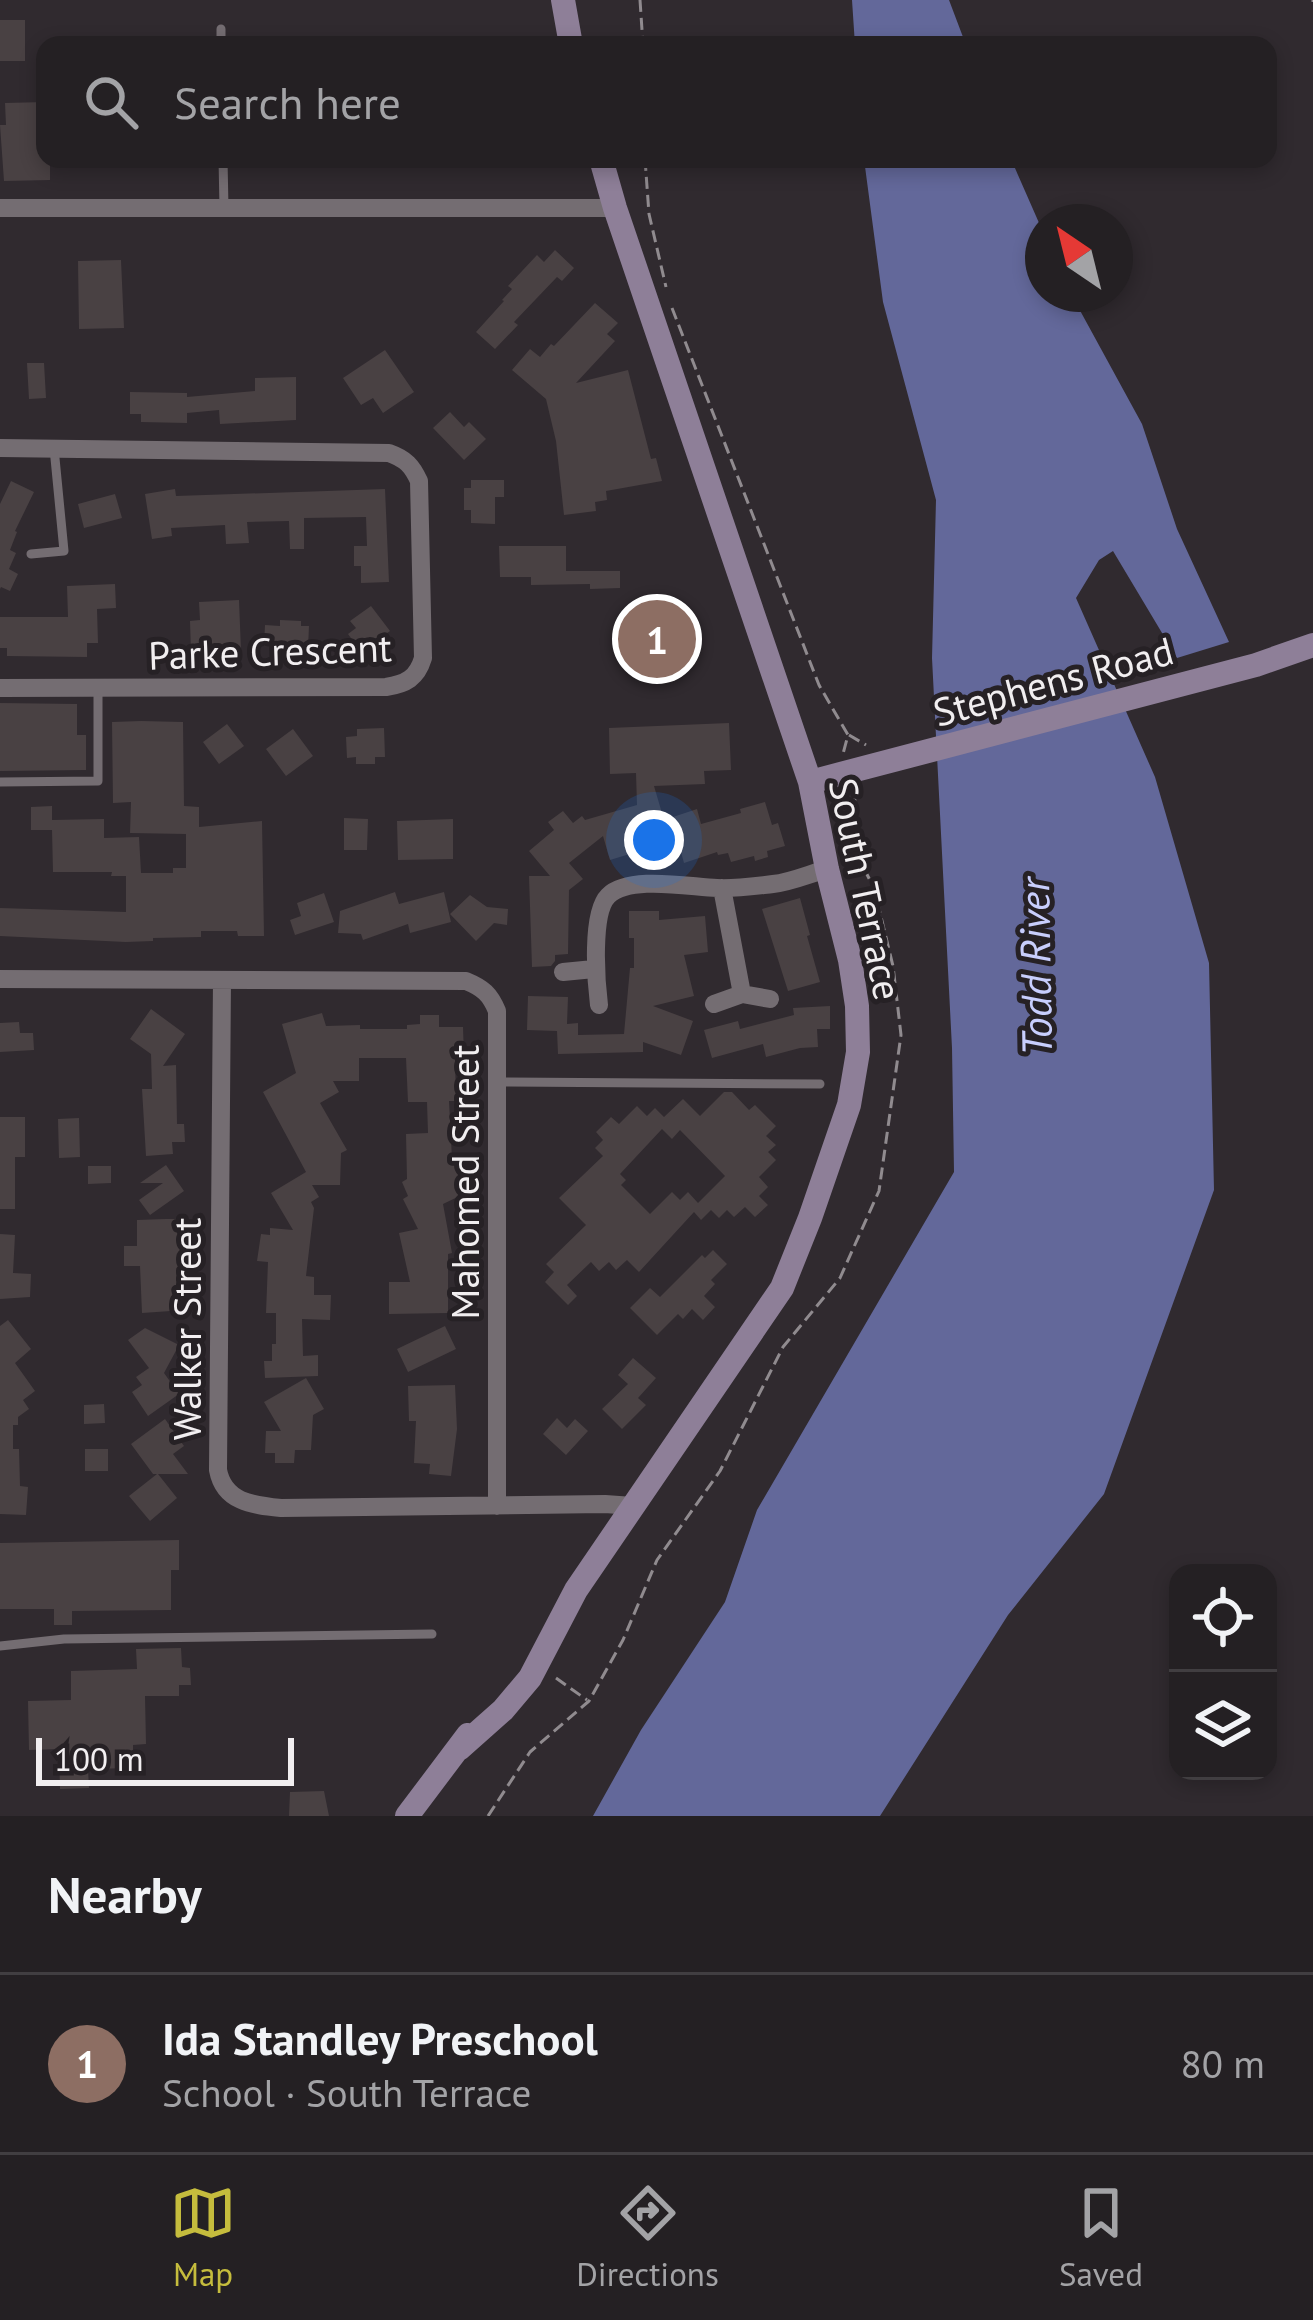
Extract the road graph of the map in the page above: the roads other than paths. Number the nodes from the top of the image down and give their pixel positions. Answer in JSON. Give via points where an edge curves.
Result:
{"nodes":[{"id":1,"x":563,"y":0,"type":"edge"},
{"id":2,"x":221,"y":29,"type":"dead end"},
{"id":3,"x":221,"y":36,"type":"edge"},
{"id":4,"x":569,"y":36,"type":"edge"},
{"id":5,"x":223,"y":168,"type":"edge"},
{"id":6,"x":604,"y":168,"type":"edge"},
{"id":7,"x":0,"y":208,"type":"edge"},
{"id":8,"x":224,"y":208,"type":"junction"},
{"id":9,"x":615,"y":208,"type":"junction"},
{"id":10,"x":0,"y":448,"type":"edge"},
{"id":11,"x":54,"y":448,"type":"junction"},
{"id":12,"x":31,"y":554,"type":"dead end"},
{"id":13,"x":1313,"y":644,"type":"edge"},
{"id":14,"x":0,"y":688,"type":"edge"},
{"id":15,"x":98,"y":688,"type":"junction"},
{"id":16,"x":0,"y":782,"type":"edge"},
{"id":17,"x":810,"y":782,"type":"junction"},
{"id":18,"x":827,"y":869,"type":"junction"},
{"id":19,"x":722,"y":888,"type":"junction"},
{"id":20,"x":594,"y":969,"type":"junction"},
{"id":21,"x":563,"y":972,"type":"dead end"},
{"id":22,"x":0,"y":979,"type":"edge"},
{"id":23,"x":222,"y":980,"type":"junction"},
{"id":24,"x":742,"y":994,"type":"junction"},
{"id":25,"x":770,"y":999,"type":"dead end"},
{"id":26,"x":714,"y":1004,"type":"dead end"},
{"id":27,"x":599,"y":1005,"type":"dead end"},
{"id":28,"x":497,"y":1082,"type":"junction"},
{"id":29,"x":820,"y":1084,"type":"dead end"},
{"id":30,"x":497,"y":1506,"type":"junction"},
{"id":31,"x":628,"y":1514,"type":"junction"},
{"id":32,"x":432,"y":1634,"type":"dead end"},
{"id":33,"x":0,"y":1646,"type":"edge"},
{"id":34,"x":407,"y":1816,"type":"edge"}],
"edges":[{"from":1,"to":4,"type":"street"},
{"from":2,"to":3,"type":"lane"},
{"from":5,"to":8,"type":"lane"},
{"from":6,"to":9,"type":"street","name":"South Terrace"},
{"from":7,"to":8,"type":"street"},
{"from":8,"to":9,"type":"street"},
{"from":9,"to":17,"type":"street","name":"South Terrace"},
{"from":10,"to":11,"type":"street","name":"Parke Crescent"},
{"from":11,"to":12,"type":"lane","via":[[64,551]]},
{"from":11,"to":15,"type":"street","name":"Parke Crescent","via":[[389,453],[412,466],[419,481],[422,658],[412,679],[386,687]]},
{"from":13,"to":17,"type":"street","name":"Stephens Road"},
{"from":14,"to":15,"type":"street","name":"Parke Crescent"},
{"from":15,"to":16,"type":"lane","via":[[98,781]]},
{"from":17,"to":18,"type":"street","name":"South Terrace"},
{"from":18,"to":19,"type":"street","via":[[780,884]]},
{"from":18,"to":31,"type":"street","name":"South Terrace","via":[[856,1006],[858,1052],[844,1122],[782,1288]]},
{"from":19,"to":20,"type":"street","via":[[625,886],[609,894]]},
{"from":19,"to":24,"type":"street"},
{"from":20,"to":21,"type":"street"},
{"from":20,"to":27,"type":"street"},
{"from":22,"to":23,"type":"street","name":"Mahomed Street"},
{"from":23,"to":28,"type":"street","name":"Mahomed Street","via":[[480,986],[497,1011]]},
{"from":23,"to":30,"type":"street","name":"Walker Street","via":[[220,1482],[243,1502],[280,1508]]},
{"from":24,"to":25,"type":"street"},
{"from":24,"to":26,"type":"street"},
{"from":28,"to":29,"type":"lane"},
{"from":28,"to":30,"type":"street","name":"Mahomed Street"},
{"from":30,"to":31,"type":"street","name":"Walker Street","via":[[605,1504]]},
{"from":31,"to":34,"type":"street","name":"South Terrace"},
{"from":32,"to":33,"type":"lane"}]}
